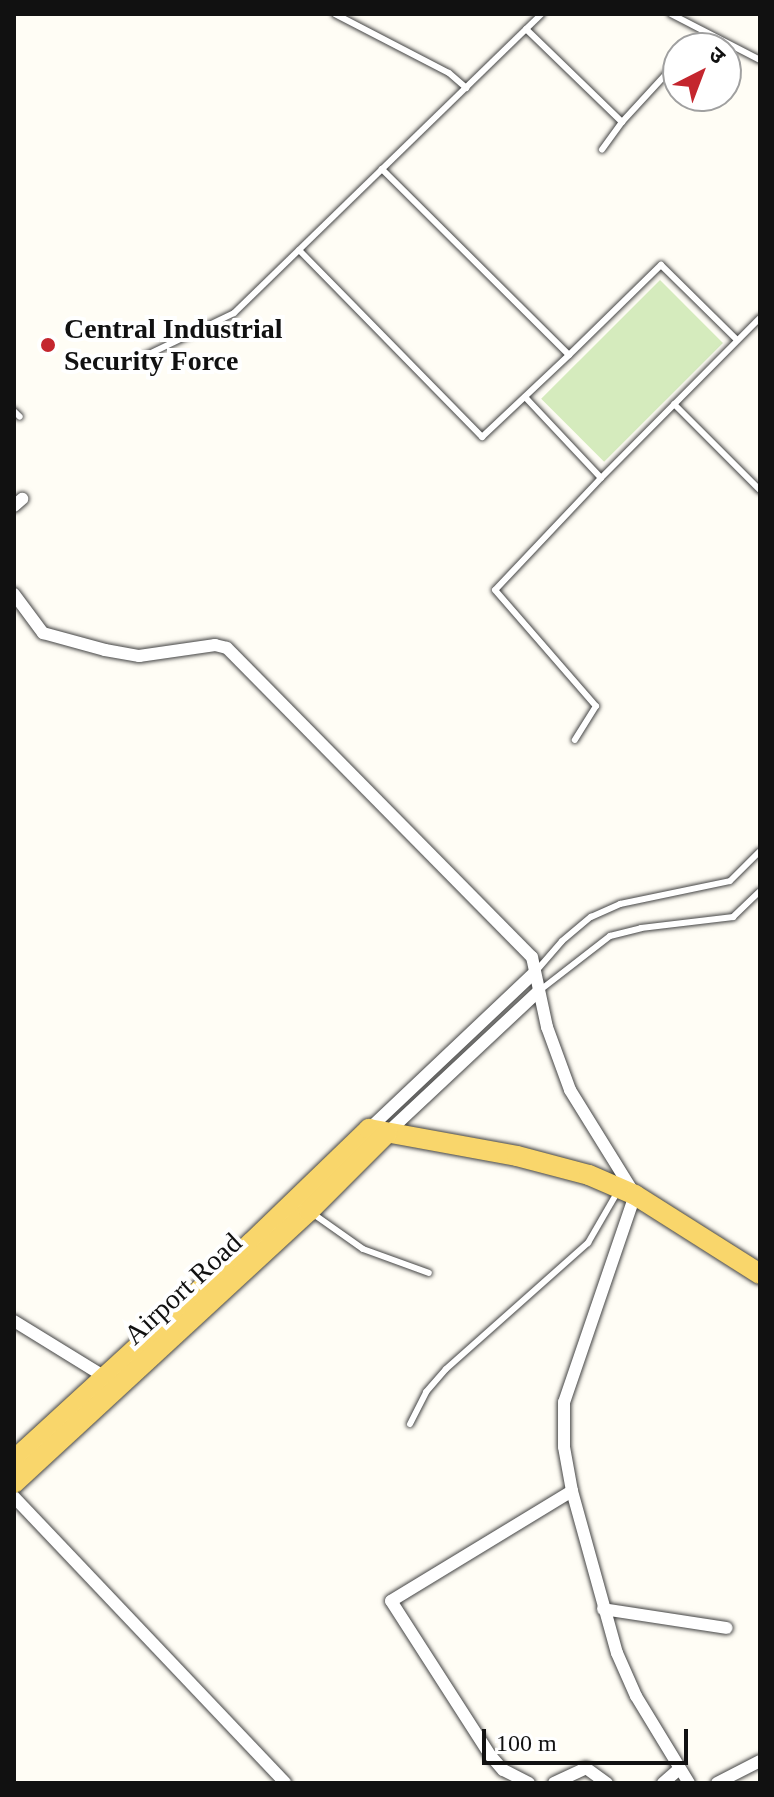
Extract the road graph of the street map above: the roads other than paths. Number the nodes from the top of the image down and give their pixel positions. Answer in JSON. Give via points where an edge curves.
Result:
{"nodes":[{"id":1,"x":335,"y":14,"type":"edge"},
{"id":2,"x":542,"y":14,"type":"edge"},
{"id":3,"x":671,"y":14,"type":"edge"},
{"id":4,"x":526,"y":29,"type":"junction"},
{"id":5,"x":760,"y":60,"type":"edge"},
{"id":6,"x":662,"y":78,"type":"edge"},
{"id":7,"x":466,"y":88,"type":"junction"},
{"id":8,"x":622,"y":122,"type":"junction"},
{"id":9,"x":602,"y":150,"type":"dead end"},
{"id":10,"x":382,"y":169,"type":"junction"},
{"id":11,"x":299,"y":250,"type":"junction"},
{"id":12,"x":760,"y":318,"type":"edge"},
{"id":13,"x":737,"y":340,"type":"junction"},
{"id":14,"x":569,"y":355,"type":"junction"},
{"id":15,"x":141,"y":358,"type":"dead end"},
{"id":16,"x":525,"y":397,"type":"junction"},
{"id":17,"x":674,"y":404,"type":"junction"},
{"id":18,"x":14,"y":411,"type":"edge"},
{"id":19,"x":20,"y":417,"type":"dead end"},
{"id":20,"x":601,"y":478,"type":"junction"},
{"id":21,"x":760,"y":490,"type":"edge"},
{"id":22,"x":14,"y":594,"type":"edge"},
{"id":23,"x":575,"y":740,"type":"dead end"},
{"id":24,"x":760,"y":851,"type":"edge"},
{"id":25,"x":760,"y":891,"type":"edge"},
{"id":26,"x":535,"y":972,"type":"junction"},
{"id":27,"x":539,"y":991,"type":"junction"},
{"id":28,"x":378,"y":1131,"type":"junction"},
{"id":29,"x":627,"y":1191,"type":"junction"},
{"id":30,"x":309,"y":1211,"type":"junction"},
{"id":31,"x":429,"y":1273,"type":"dead end"},
{"id":32,"x":760,"y":1274,"type":"edge"},
{"id":33,"x":14,"y":1321,"type":"edge"},
{"id":34,"x":105,"y":1377,"type":"junction"},
{"id":35,"x":410,"y":1424,"type":"dead end"},
{"id":36,"x":14,"y":1460,"type":"edge"},
{"id":37,"x":14,"y":1483,"type":"edge"},
{"id":38,"x":572,"y":1491,"type":"junction"},
{"id":39,"x":14,"y":1497,"type":"edge"},
{"id":40,"x":603,"y":1609,"type":"junction"},
{"id":41,"x":727,"y":1628,"type":"dead end"},
{"id":42,"x":760,"y":1761,"type":"edge"},
{"id":43,"x":503,"y":1770,"type":"junction"},
{"id":44,"x":678,"y":1770,"type":"junction"},
{"id":45,"x":285,"y":1783,"type":"edge"},
{"id":46,"x":494,"y":1783,"type":"edge"},
{"id":47,"x":529,"y":1783,"type":"edge"},
{"id":48,"x":554,"y":1783,"type":"edge"},
{"id":49,"x":607,"y":1783,"type":"edge"},
{"id":50,"x":663,"y":1783,"type":"edge"},
{"id":51,"x":689,"y":1783,"type":"edge"},
{"id":52,"x":717,"y":1783,"type":"edge"}],
"edges":[{"from":1,"to":7,"type":"lane","via":[[449,73]]},
{"from":2,"to":4,"type":"lane"},
{"from":3,"to":5,"type":"lane"},
{"from":4,"to":7,"type":"lane"},
{"from":4,"to":8,"type":"lane"},
{"from":6,"to":8,"type":"lane"},
{"from":7,"to":10,"type":"lane"},
{"from":8,"to":9,"type":"lane"},
{"from":10,"to":11,"type":"lane"},
{"from":10,"to":14,"type":"lane"},
{"from":11,"to":15,"type":"lane","via":[[234,313]]},
{"from":11,"to":16,"type":"lane","via":[[482,437]]},
{"from":12,"to":13,"type":"lane"},
{"from":13,"to":14,"type":"lane","via":[[661,265]]},
{"from":13,"to":17,"type":"lane"},
{"from":14,"to":16,"type":"lane"},
{"from":16,"to":20,"type":"lane"},
{"from":17,"to":20,"type":"lane"},
{"from":17,"to":21,"type":"lane"},
{"from":18,"to":19,"type":"lane"},
{"from":20,"to":23,"type":"lane","via":[[495,590],[596,706]]},
{"from":22,"to":26,"type":"street","via":[[43,633],[105,650],[139,656],[215,645],[227,648],[526,949]]},
{"from":24,"to":26,"type":"lane","via":[[730,881],[620,904],[591,917]]},
{"from":25,"to":27,"type":"lane","via":[[733,917],[610,936]]},
{"from":26,"to":27,"type":"street"},
{"from":26,"to":28,"type":"street"},
{"from":27,"to":28,"type":"street"},
{"from":27,"to":29,"type":"street","via":[[570,1090]]},
{"from":28,"to":29,"type":"main road","via":[[561,1166]]},
{"from":28,"to":30,"type":"main road","name":"Airport Road"},
{"from":28,"to":34,"type":"main road"},
{"from":29,"to":32,"type":"main road"},
{"from":29,"to":35,"type":"lane","via":[[588,1243],[446,1369],[426,1392]]},
{"from":29,"to":38,"type":"street","via":[[564,1402],[564,1447]]},
{"from":30,"to":31,"type":"lane","via":[[363,1249]]},
{"from":30,"to":37,"type":"main road","name":"Airport Road"},
{"from":33,"to":34,"type":"street"},
{"from":34,"to":36,"type":"main road"},
{"from":38,"to":40,"type":"street"},
{"from":38,"to":43,"type":"street","via":[[391,1601]]},
{"from":39,"to":45,"type":"street"},
{"from":40,"to":41,"type":"street"},
{"from":40,"to":44,"type":"street","via":[[636,1696]]},
{"from":42,"to":52,"type":"street"},
{"from":43,"to":46,"type":"street"},
{"from":43,"to":47,"type":"street"},
{"from":44,"to":50,"type":"street"},
{"from":44,"to":51,"type":"street"},
{"from":48,"to":49,"type":"street","via":[[586,1768]]}]}
